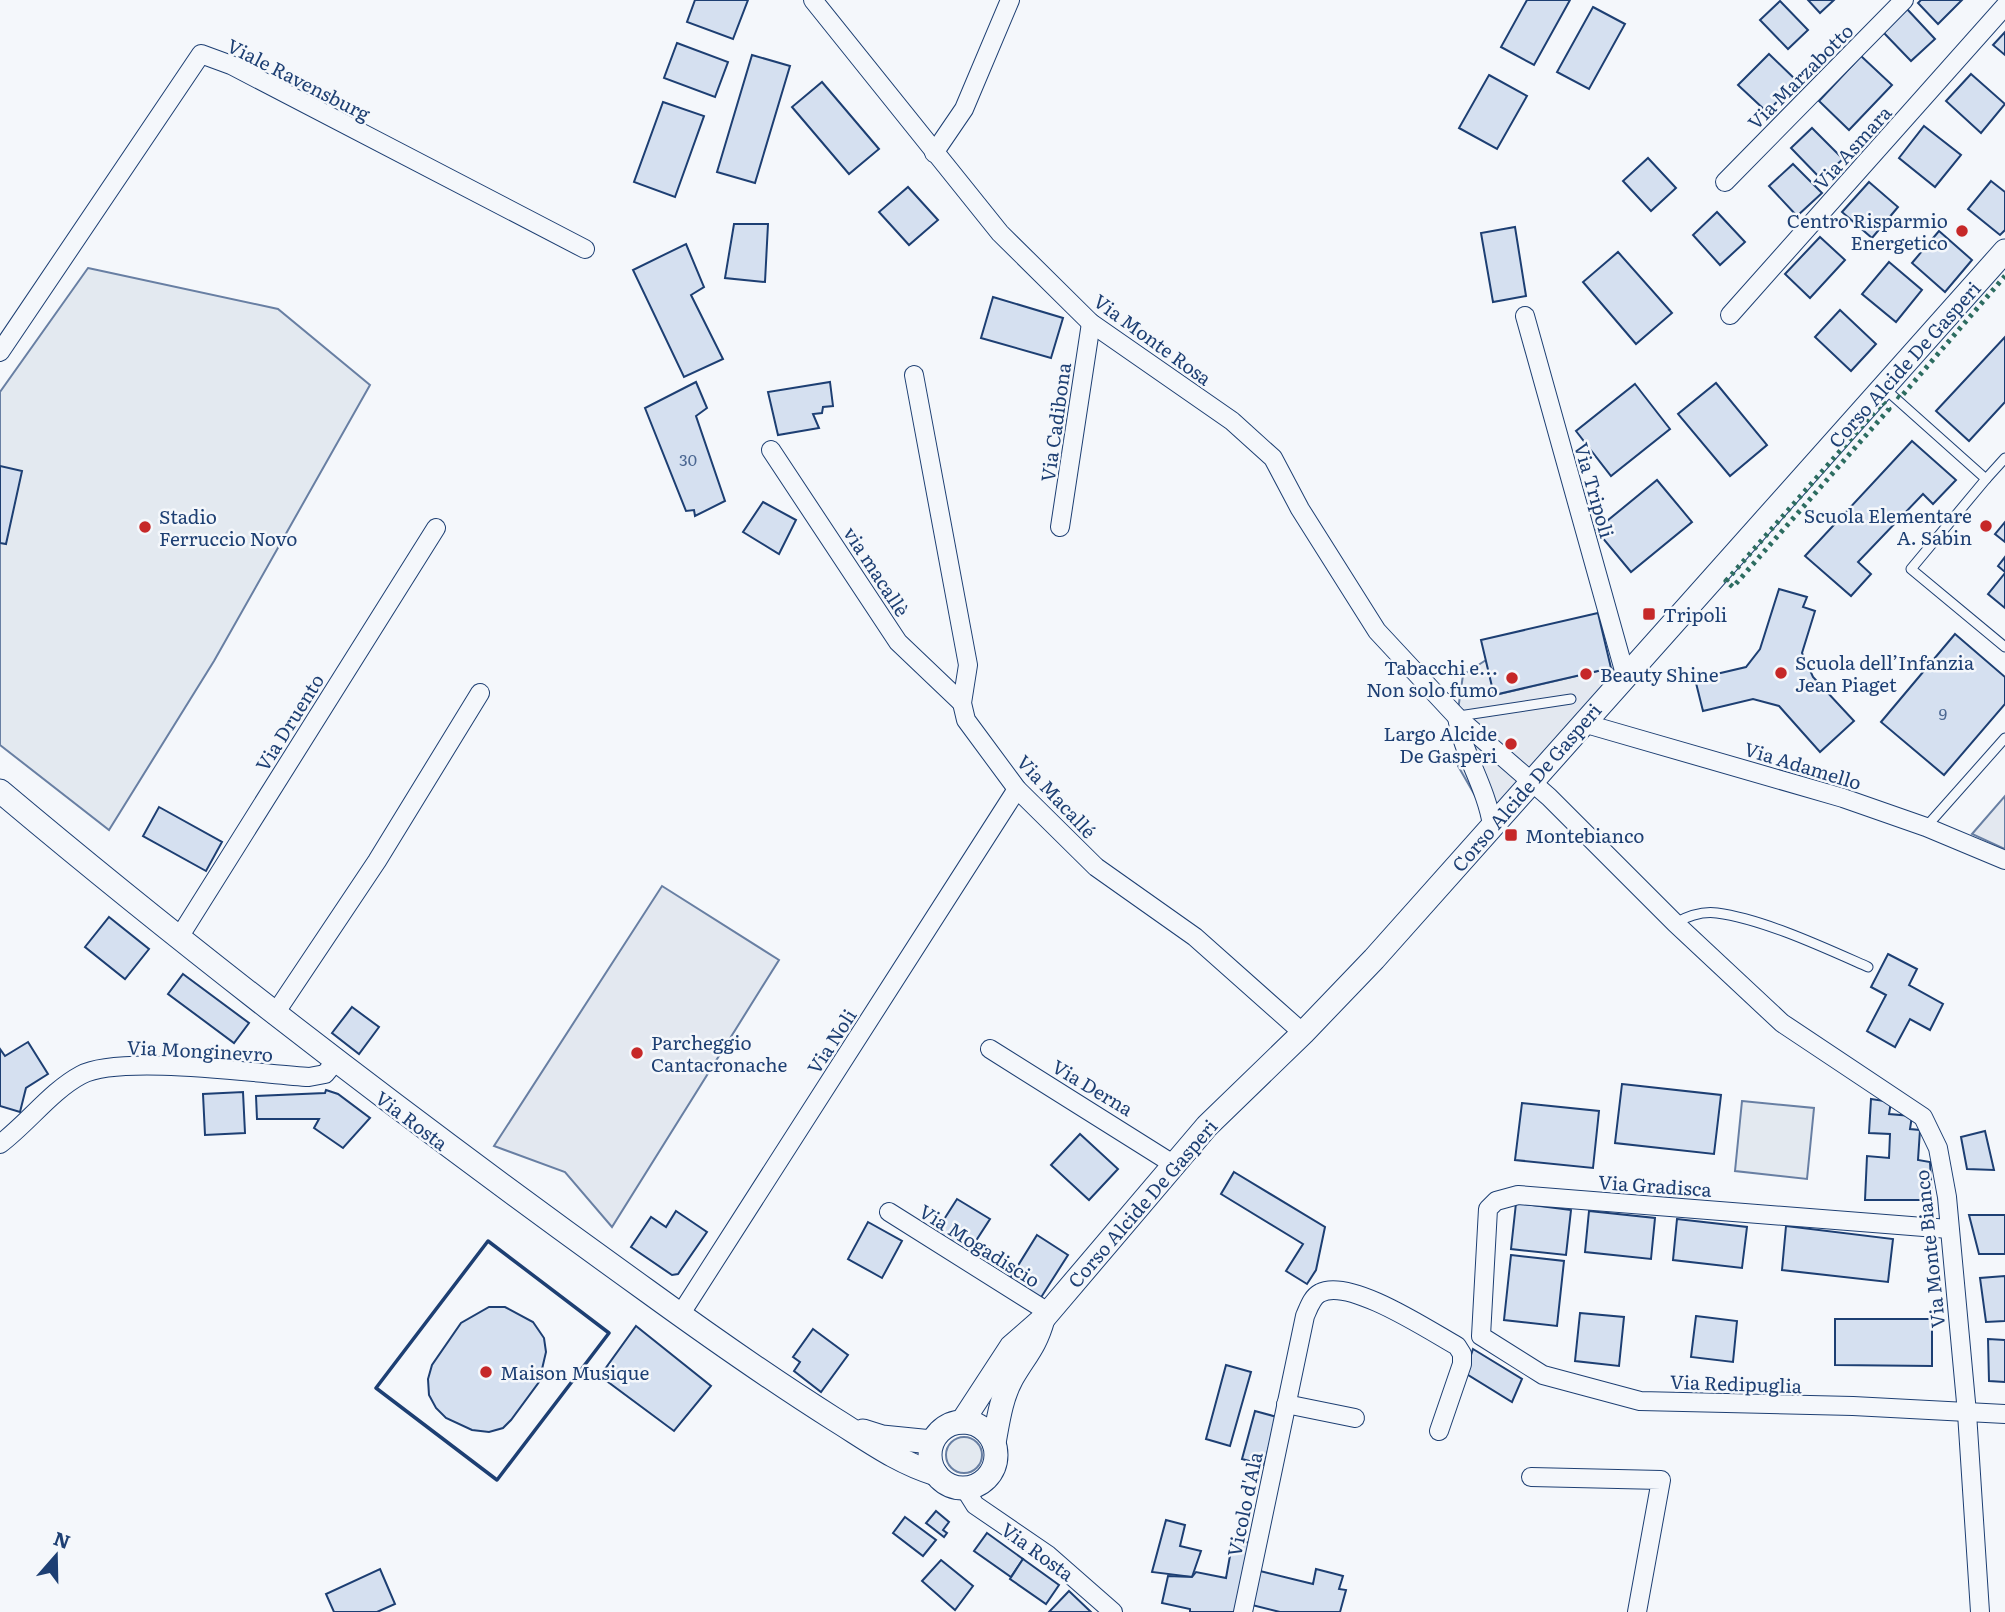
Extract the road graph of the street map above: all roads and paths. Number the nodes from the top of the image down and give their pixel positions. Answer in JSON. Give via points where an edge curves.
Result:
{"nodes":[{"id":1,"x":813,"y":0,"type":"edge"},
{"id":2,"x":1010,"y":0,"type":"edge"},
{"id":3,"x":1904,"y":0,"type":"edge"},
{"id":4,"x":2005,"y":6,"type":"edge"},
{"id":5,"x":934,"y":153,"type":"junction"},
{"id":6,"x":1725,"y":182,"type":"dead end"},
{"id":7,"x":585,"y":249,"type":"dead end"},
{"id":8,"x":2005,"y":251,"type":"edge"},
{"id":9,"x":1730,"y":315,"type":"dead end"},
{"id":10,"x":1525,"y":316,"type":"dead end"},
{"id":11,"x":1091,"y":323,"type":"junction"},
{"id":12,"x":0,"y":352,"type":"edge"},
{"id":13,"x":915,"y":374,"type":"dead end"},
{"id":14,"x":1883,"y":387,"type":"junction"},
{"id":15,"x":771,"y":450,"type":"dead end"},
{"id":16,"x":2005,"y":458,"type":"edge"},
{"id":17,"x":1986,"y":479,"type":"junction"},
{"id":18,"x":1060,"y":527,"type":"dead end"},
{"id":19,"x":436,"y":528,"type":"dead end"},
{"id":20,"x":2005,"y":647,"type":"edge"},
{"id":21,"x":1625,"y":674,"type":"junction"},
{"id":22,"x":480,"y":693,"type":"dead end"},
{"id":23,"x":1571,"y":699,"type":"dead end"},
{"id":24,"x":962,"y":703,"type":"junction"},
{"id":25,"x":1457,"y":717,"type":"junction"},
{"id":26,"x":1583,"y":723,"type":"junction"},
{"id":27,"x":2005,"y":738,"type":"edge"},
{"id":28,"x":1531,"y":781,"type":"junction"},
{"id":29,"x":1017,"y":789,"type":"junction"},
{"id":30,"x":0,"y":791,"type":"edge"},
{"id":31,"x":1492,"y":825,"type":"junction"},
{"id":32,"x":1926,"y":827,"type":"junction"},
{"id":33,"x":2005,"y":860,"type":"edge"},
{"id":34,"x":1675,"y":923,"type":"junction"},
{"id":35,"x":178,"y":939,"type":"junction"},
{"id":36,"x":1868,"y":967,"type":"dead end"},
{"id":37,"x":274,"y":1015,"type":"junction"},
{"id":38,"x":1303,"y":1033,"type":"junction"},
{"id":39,"x":990,"y":1049,"type":"dead end"},
{"id":40,"x":335,"y":1062,"type":"junction"},
{"id":41,"x":0,"y":1144,"type":"edge"},
{"id":42,"x":1173,"y":1164,"type":"junction"},
{"id":43,"x":890,"y":1212,"type":"dead end"},
{"id":44,"x":1950,"y":1229,"type":"junction"},
{"id":45,"x":680,"y":1315,"type":"junction"},
{"id":46,"x":1046,"y":1315,"type":"junction"},
{"id":47,"x":1481,"y":1336,"type":"joint"},
{"id":48,"x":1286,"y":1405,"type":"junction"},
{"id":49,"x":1967,"y":1413,"type":"junction"},
{"id":50,"x":2005,"y":1414,"type":"edge"},
{"id":51,"x":1355,"y":1418,"type":"dead end"},
{"id":52,"x":962,"y":1422,"type":"junction"},
{"id":53,"x":843,"y":1424,"type":"junction"},
{"id":54,"x":1439,"y":1430,"type":"dead end"},
{"id":55,"x":932,"y":1442,"type":"junction"},
{"id":56,"x":994,"y":1443,"type":"junction"},
{"id":57,"x":936,"y":1474,"type":"junction"},
{"id":58,"x":1531,"y":1477,"type":"dead end"},
{"id":59,"x":965,"y":1489,"type":"junction"},
{"id":60,"x":1113,"y":1612,"type":"edge"},
{"id":61,"x":1243,"y":1612,"type":"edge"},
{"id":62,"x":1637,"y":1612,"type":"edge"},
{"id":63,"x":1980,"y":1612,"type":"edge"}],
"edges":[{"from":1,"to":5,"type":"street","name":"Via Monte Rosa"},
{"from":2,"to":5,"type":"street","via":[[964,109]]},
{"from":3,"to":6,"type":"street","name":"Via Marzabotto"},
{"from":4,"to":9,"type":"street","name":"Via Asmara"},
{"from":5,"to":11,"type":"street","name":"Via Monte Rosa","via":[[1000,233]]},
{"from":7,"to":12,"type":"street","name":"Viale Ravensburg","via":[[231,65],[201,54]]},
{"from":8,"to":14,"type":"street","name":"Corso Alcide De Gasperi"},
{"from":10,"to":21,"type":"street","name":"Via Tripoli"},
{"from":11,"to":18,"type":"street","name":"Via Cadibona"},
{"from":11,"to":25,"type":"street","name":"Via Monte Rosa","via":[[1233,421],[1273,458],[1377,631]]},
{"from":13,"to":24,"type":"street","via":[[968,665]]},
{"from":14,"to":17,"type":"lane"},
{"from":14,"to":21,"type":"street","name":"Corso Alcide De Gasperi"},
{"from":15,"to":24,"type":"street","name":"via macallè","via":[[898,642]]},
{"from":16,"to":17,"type":"lane"},
{"from":17,"to":20,"type":"lane","via":[[1911,569]]},
{"from":19,"to":35,"type":"street","name":"Via Druento"},
{"from":21,"to":26,"type":"street","name":"Corso Alcide De Gasperi"},
{"from":22,"to":37,"type":"street","via":[[377,861]]},
{"from":23,"to":25,"type":"lane"},
{"from":24,"to":29,"type":"street","name":"Via Macallé","via":[[966,720]]},
{"from":25,"to":28,"type":"street"},
{"from":25,"to":31,"type":"street","via":[[1461,743],[1485,790]]},
{"from":26,"to":28,"type":"street","name":"Corso Alcide De Gasperi"},
{"from":26,"to":32,"type":"street","name":"Via Adamello"},
{"from":27,"to":32,"type":"lane"},
{"from":28,"to":31,"type":"street","name":"Corso Alcide De Gasperi"},
{"from":28,"to":34,"type":"street","name":"Via Monte Bianco"},
{"from":29,"to":38,"type":"street","name":"Via Macallé","via":[[1096,867],[1195,937]]},
{"from":29,"to":45,"type":"street","name":"Via Noli"},
{"from":30,"to":35,"type":"street","name":"Via Rosta"},
{"from":31,"to":38,"type":"street","name":"Corso Alcide De Gasperi"},
{"from":32,"to":33,"type":"street","name":"Via Adamello"},
{"from":34,"to":36,"type":"lane","via":[[1689,915],[1716,913],[1793,935]]},
{"from":34,"to":44,"type":"street","name":"Via Monte Bianco","via":[[1782,1023],[1923,1117],[1938,1148]]},
{"from":35,"to":37,"type":"street","name":"Via Rosta"},
{"from":37,"to":40,"type":"street","name":"Via Rosta"},
{"from":38,"to":42,"type":"street","name":"Corso Alcide De Gasperi"},
{"from":39,"to":42,"type":"street","name":"Via Derna"},
{"from":40,"to":41,"type":"street","name":"Via Monginevro","via":[[325,1074],[309,1077],[139,1065],[101,1068],[65,1086]]},
{"from":40,"to":45,"type":"street","name":"Via Rosta"},
{"from":42,"to":46,"type":"street","name":"Corso Alcide De Gasperi"},
{"from":43,"to":46,"type":"street","name":"Via Mogadiscio"},
{"from":44,"to":47,"type":"street","name":"Via Gradisca","via":[[1518,1195],[1488,1209]]},
{"from":44,"to":49,"type":"street","name":"Via Monte Bianco"},
{"from":45,"to":53,"type":"street","name":"Via Rosta"},
{"from":46,"to":52,"type":"street","name":"Corso Alcide De Gasperi","via":[[1012,1347]]},
{"from":46,"to":56,"type":"street","name":"Corso Alcide De Gasperi","via":[[1033,1349],[1004,1396]]},
{"from":47,"to":49,"type":"street","name":"Via Redipuglia","via":[[1544,1375],[1640,1401]]},
{"from":48,"to":51,"type":"street"},
{"from":48,"to":54,"type":"street","name":"Vicolo d'Ala","via":[[1305,1315],[1313,1298],[1323,1291],[1349,1292],[1385,1305],[1457,1346],[1462,1354]]},
{"from":48,"to":61,"type":"street","name":"Vicolo d'Ala"},
{"from":49,"to":50,"type":"street","name":"Via Redipuglia"},
{"from":49,"to":63,"type":"street","name":"Via Monte Bianco"},
{"from":52,"to":55,"type":"street","via":[[944,1428]]},
{"from":52,"to":56,"type":"street","via":[[981,1427]]},
{"from":53,"to":55,"type":"street","name":"Via Rosta","via":[[882,1437]]},
{"from":53,"to":57,"type":"street","name":"Via Rosta","via":[[877,1448]]},
{"from":55,"to":57,"type":"street","via":[[931,1464]]},
{"from":56,"to":59,"type":"street","via":[[997,1453],[992,1473]]},
{"from":57,"to":59,"type":"street","via":[[943,1483]]},
{"from":58,"to":62,"type":"street","via":[[1661,1480]]},
{"from":59,"to":60,"type":"street","name":"Via Rosta","via":[[975,1505],[1048,1555]]}]}
